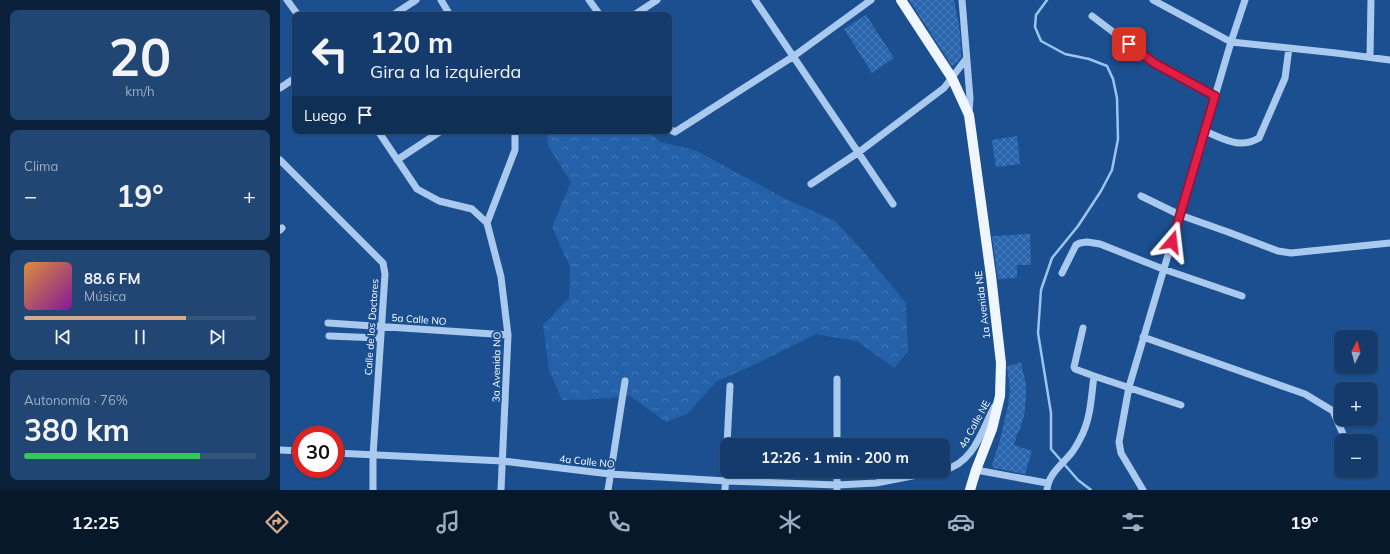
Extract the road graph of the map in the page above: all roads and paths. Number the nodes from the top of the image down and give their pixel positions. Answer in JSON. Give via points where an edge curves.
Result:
{"nodes":[{"id":1,"x":287,"y":0,"type":"edge"},
{"id":2,"x":416,"y":0,"type":"edge"},
{"id":3,"x":441,"y":0,"type":"edge"},
{"id":4,"x":590,"y":0,"type":"edge"},
{"id":5,"x":657,"y":0,"type":"edge"},
{"id":6,"x":755,"y":0,"type":"edge"},
{"id":7,"x":871,"y":0,"type":"edge"},
{"id":8,"x":901,"y":0,"type":"edge"},
{"id":9,"x":962,"y":0,"type":"edge"},
{"id":10,"x":1153,"y":0,"type":"edge"},
{"id":11,"x":1246,"y":0,"type":"edge"},
{"id":12,"x":1370,"y":0,"type":"edge"},
{"id":13,"x":296,"y":12,"type":"edge"},
{"id":14,"x":397,"y":12,"type":"edge"},
{"id":15,"x":448,"y":12,"type":"edge"},
{"id":16,"x":598,"y":12,"type":"edge"},
{"id":17,"x":639,"y":12,"type":"edge"},
{"id":18,"x":1092,"y":16,"type":"dead end"},
{"id":19,"x":1231,"y":42,"type":"junction"},
{"id":20,"x":1289,"y":48,"type":"junction"},
{"id":21,"x":794,"y":56,"type":"junction"},
{"id":22,"x":1370,"y":57,"type":"junction"},
{"id":23,"x":966,"y":59,"type":"junction"},
{"id":24,"x":1390,"y":60,"type":"edge"},
{"id":25,"x":952,"y":78,"type":"junction"},
{"id":26,"x":292,"y":80,"type":"edge"},
{"id":27,"x":280,"y":88,"type":"edge"},
{"id":28,"x":1215,"y":96,"type":"junction"},
{"id":29,"x":969,"y":114,"type":"junction"},
{"id":30,"x":672,"y":130,"type":"edge"},
{"id":31,"x":1204,"y":131,"type":"junction"},
{"id":32,"x":380,"y":134,"type":"edge"},
{"id":33,"x":436,"y":134,"type":"edge"},
{"id":34,"x":515,"y":134,"type":"edge"},
{"id":35,"x":859,"y":152,"type":"junction"},
{"id":36,"x":280,"y":160,"type":"edge"},
{"id":37,"x":397,"y":160,"type":"junction"},
{"id":38,"x":811,"y":184,"type":"dead end"},
{"id":39,"x":1141,"y":196,"type":"dead end"},
{"id":40,"x":893,"y":204,"type":"dead end"},
{"id":41,"x":1180,"y":215,"type":"junction"},
{"id":42,"x":488,"y":223,"type":"junction"},
{"id":43,"x":1390,"y":243,"type":"edge"},
{"id":44,"x":1163,"y":269,"type":"junction"},
{"id":45,"x":1062,"y":273,"type":"dead end"},
{"id":46,"x":1242,"y":296,"type":"dead end"},
{"id":47,"x":328,"y":323,"type":"dead end"},
{"id":48,"x":381,"y":327,"type":"junction"},
{"id":49,"x":1083,"y":328,"type":"dead end"},
{"id":50,"x":508,"y":335,"type":"junction"},
{"id":51,"x":329,"y":336,"type":"dead end"},
{"id":52,"x":1143,"y":336,"type":"junction"},
{"id":53,"x":380,"y":338,"type":"junction"},
{"id":54,"x":1094,"y":376,"type":"junction"},
{"id":55,"x":836,"y":379,"type":"dead end"},
{"id":56,"x":625,"y":381,"type":"dead end"},
{"id":57,"x":730,"y":386,"type":"dead end"},
{"id":58,"x":1129,"y":387,"type":"junction"},
{"id":59,"x":1000,"y":396,"type":"junction"},
{"id":60,"x":1181,"y":405,"type":"dead end"},
{"id":61,"x":1343,"y":434,"type":"edge"},
{"id":62,"x":727,"y":438,"type":"edge"},
{"id":63,"x":837,"y":438,"type":"edge"},
{"id":64,"x":280,"y":450,"type":"edge"},
{"id":65,"x":292,"y":451,"type":"edge"},
{"id":66,"x":344,"y":453,"type":"edge"},
{"id":67,"x":373,"y":455,"type":"junction"},
{"id":68,"x":503,"y":461,"type":"junction"},
{"id":69,"x":950,"y":468,"type":"edge"},
{"id":70,"x":976,"y":470,"type":"junction"},
{"id":71,"x":610,"y":474,"type":"junction"},
{"id":72,"x":726,"y":478,"type":"edge"},
{"id":73,"x":902,"y":478,"type":"edge"},
{"id":74,"x":726,"y":481,"type":"junction"},
{"id":75,"x":1047,"y":487,"type":"edge"},
{"id":76,"x":837,"y":488,"type":"edge"},
{"id":77,"x":373,"y":490,"type":"edge"},
{"id":78,"x":501,"y":490,"type":"edge"},
{"id":79,"x":608,"y":490,"type":"edge"},
{"id":80,"x":725,"y":490,"type":"edge"},
{"id":81,"x":970,"y":490,"type":"edge"},
{"id":82,"x":1143,"y":490,"type":"edge"}],
"edges":[{"from":1,"to":13,"type":"street"},
{"from":2,"to":14,"type":"street"},
{"from":3,"to":15,"type":"street"},
{"from":4,"to":16,"type":"street"},
{"from":5,"to":17,"type":"street"},
{"from":6,"to":21,"type":"street"},
{"from":7,"to":21,"type":"street"},
{"from":8,"to":25,"type":"main road","name":"1a Avenida NE"},
{"from":9,"to":23,"type":"street"},
{"from":10,"to":19,"type":"street"},
{"from":11,"to":19,"type":"street"},
{"from":12,"to":22,"type":"street"},
{"from":18,"to":28,"type":"street","via":[[1154,63]]},
{"from":19,"to":20,"type":"street"},
{"from":19,"to":28,"type":"street"},
{"from":20,"to":22,"type":"street"},
{"from":20,"to":31,"type":"street","via":[[1285,78],[1259,138],[1238,144]]},
{"from":21,"to":30,"type":"street","via":[[675,132]]},
{"from":21,"to":35,"type":"street"},
{"from":22,"to":24,"type":"street"},
{"from":23,"to":25,"type":"street"},
{"from":23,"to":29,"type":"street"},
{"from":25,"to":29,"type":"main road","name":"1a Avenida NE"},
{"from":25,"to":35,"type":"street","via":[[944,88]]},
{"from":26,"to":27,"type":"street"},
{"from":28,"to":31,"type":"street"},
{"from":29,"to":59,"type":"main road","name":"1a Avenida NE","via":[[1001,363]]},
{"from":31,"to":41,"type":"street"},
{"from":32,"to":37,"type":"street"},
{"from":33,"to":37,"type":"street"},
{"from":34,"to":42,"type":"street","via":[[515,150]]},
{"from":35,"to":38,"type":"street"},
{"from":35,"to":40,"type":"street"},
{"from":36,"to":48,"type":"street","name":"Calle de los Doctores","via":[[383,263],[385,274]]},
{"from":37,"to":42,"type":"street","via":[[416,189],[439,201],[472,209]]},
{"from":39,"to":41,"type":"street"},
{"from":41,"to":43,"type":"street","via":[[1278,252],[1291,253]]},
{"from":41,"to":44,"type":"street"},
{"from":42,"to":50,"type":"street","name":"3a Avenida NO","via":[[501,277]]},
{"from":44,"to":45,"type":"street","via":[[1100,244],[1086,242],[1076,246]]},
{"from":44,"to":46,"type":"street"},
{"from":44,"to":52,"type":"street"},
{"from":47,"to":48,"type":"street","name":"5a Calle NO"},
{"from":48,"to":50,"type":"street","name":"5a Calle NO"},
{"from":48,"to":53,"type":"street","name":"Calle de los Doctores"},
{"from":49,"to":54,"type":"street","via":[[1074,367]]},
{"from":50,"to":68,"type":"street","name":"3a Avenida NO"},
{"from":51,"to":53,"type":"street"},
{"from":52,"to":58,"type":"street"},
{"from":52,"to":61,"type":"street","via":[[1305,394],[1333,411]]},
{"from":53,"to":67,"type":"street","name":"Calle de los Doctores"},
{"from":54,"to":58,"type":"street"},
{"from":54,"to":75,"type":"street","via":[[1088,423],[1080,440],[1054,472]]},
{"from":55,"to":63,"type":"street"},
{"from":56,"to":71,"type":"street"},
{"from":57,"to":62,"type":"street"},
{"from":58,"to":60,"type":"street"},
{"from":58,"to":82,"type":"street","via":[[1119,442],[1121,453]]},
{"from":59,"to":69,"type":"street","name":"4a Calle NE","via":[[973,450],[963,462]]},
{"from":59,"to":70,"type":"main road","name":"1a Avenida NE","via":[[992,429]]},
{"from":64,"to":65,"type":"street"},
{"from":66,"to":67,"type":"street","name":"4a Calle NO"},
{"from":67,"to":68,"type":"street","name":"4a Calle NO"},
{"from":67,"to":77,"type":"street","name":"Calle de los Doctores"},
{"from":68,"to":71,"type":"street","name":"4a Calle NO"},
{"from":68,"to":78,"type":"street","name":"3a Avenida NO"},
{"from":70,"to":75,"type":"street"},
{"from":70,"to":81,"type":"main road","name":"1a Avenida NE"},
{"from":71,"to":74,"type":"street","name":"4a Calle NO"},
{"from":71,"to":79,"type":"street"},
{"from":72,"to":74,"type":"street"},
{"from":73,"to":76,"type":"street"},
{"from":74,"to":76,"type":"street","name":"4a Calle NO"},
{"from":74,"to":80,"type":"street"}]}
